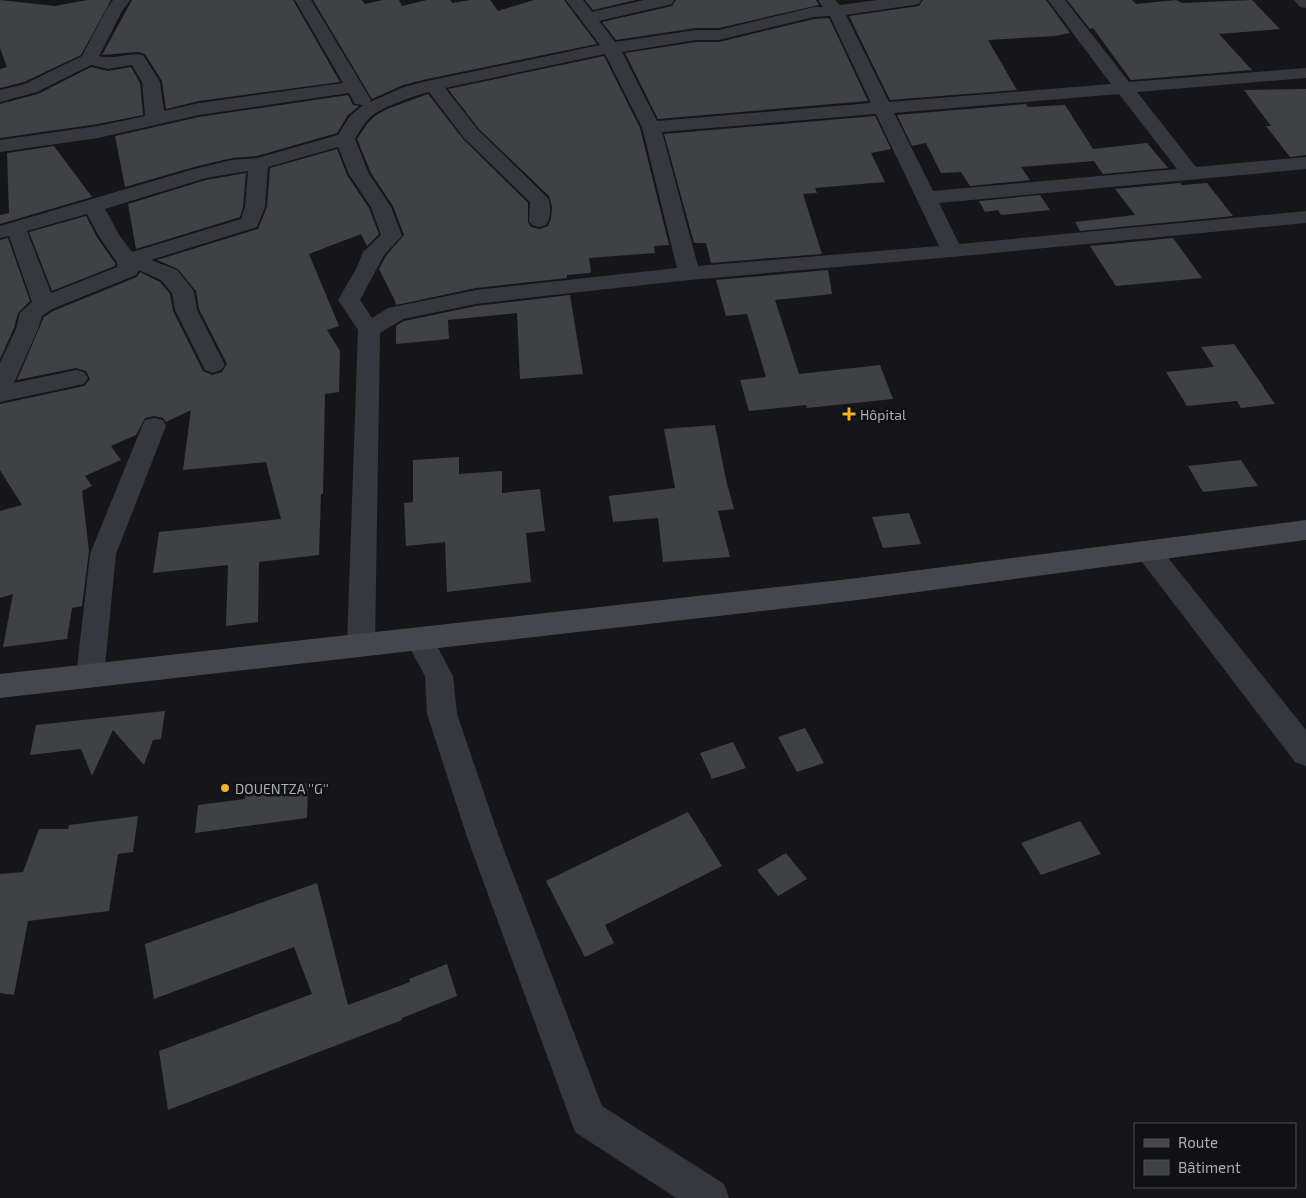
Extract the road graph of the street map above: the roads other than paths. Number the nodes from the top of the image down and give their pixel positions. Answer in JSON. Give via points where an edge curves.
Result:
{"nodes":[{"id":1,"x":122,"y":0,"type":"edge"},
{"id":2,"x":303,"y":0,"type":"edge"},
{"id":3,"x":574,"y":0,"type":"edge"},
{"id":4,"x":666,"y":0,"type":"edge"},
{"id":5,"x":913,"y":0,"type":"edge"},
{"id":6,"x":1056,"y":0,"type":"edge"},
{"id":7,"x":1302,"y":0,"type":"edge"},
{"id":8,"x":1306,"y":3,"type":"edge"},
{"id":9,"x":831,"y":6,"type":"edge"},
{"id":10,"x":589,"y":18,"type":"junction"},
{"id":11,"x":611,"y":48,"type":"junction"},
{"id":12,"x":89,"y":59,"type":"junction"},
{"id":13,"x":1306,"y":73,"type":"edge"},
{"id":14,"x":433,"y":85,"type":"junction"},
{"id":15,"x":354,"y":87,"type":"junction"},
{"id":16,"x":1124,"y":88,"type":"junction"},
{"id":17,"x":0,"y":96,"type":"edge"},
{"id":18,"x":883,"y":108,"type":"junction"},
{"id":19,"x":368,"y":110,"type":"junction"},
{"id":20,"x":155,"y":118,"type":"junction"},
{"id":21,"x":651,"y":127,"type":"junction"},
{"id":22,"x":345,"y":139,"type":"junction"},
{"id":23,"x":0,"y":146,"type":"edge"},
{"id":24,"x":1306,"y":163,"type":"edge"},
{"id":25,"x":258,"y":164,"type":"junction"},
{"id":26,"x":1190,"y":173,"type":"junction"},
{"id":27,"x":926,"y":198,"type":"junction"},
{"id":28,"x":93,"y":206,"type":"junction"},
{"id":29,"x":1306,"y":217,"type":"edge"},
{"id":30,"x":539,"y":221,"type":"dead end"},
{"id":31,"x":8,"y":230,"type":"edge"},
{"id":32,"x":952,"y":252,"type":"junction"},
{"id":33,"x":128,"y":261,"type":"junction"},
{"id":34,"x":689,"y":273,"type":"junction"},
{"id":35,"x":44,"y":304,"type":"junction"},
{"id":36,"x":369,"y":330,"type":"junction"},
{"id":37,"x":213,"y":365,"type":"dead end"},
{"id":38,"x":76,"y":378,"type":"dead end"},
{"id":39,"x":0,"y":386,"type":"edge"},
{"id":40,"x":0,"y":394,"type":"edge"},
{"id":41,"x":154,"y":426,"type":"dead end"},
{"id":42,"x":1306,"y":530,"type":"edge"},
{"id":43,"x":1148,"y":551,"type":"junction"},
{"id":44,"x":419,"y":639,"type":"junction"},
{"id":45,"x":361,"y":645,"type":"junction"},
{"id":46,"x":90,"y":676,"type":"junction"},
{"id":47,"x":2,"y":691,"type":"edge"},
{"id":48,"x":1306,"y":753,"type":"edge"},
{"id":49,"x":710,"y":1198,"type":"edge"}],
"edges":[{"from":1,"to":12,"type":"street"},
{"from":2,"to":15,"type":"street"},
{"from":3,"to":10,"type":"street"},
{"from":4,"to":10,"type":"street"},
{"from":5,"to":9,"type":"street"},
{"from":6,"to":16,"type":"street"},
{"from":7,"to":8,"type":"street"},
{"from":9,"to":11,"type":"street","via":[[719,35]]},
{"from":9,"to":18,"type":"street"},
{"from":10,"to":11,"type":"street"},
{"from":11,"to":14,"type":"street"},
{"from":11,"to":21,"type":"street"},
{"from":12,"to":17,"type":"street","via":[[31,88]]},
{"from":12,"to":20,"type":"street","via":[[108,64],[137,59],[152,82]]},
{"from":13,"to":16,"type":"street"},
{"from":14,"to":19,"type":"street","via":[[410,91]]},
{"from":14,"to":30,"type":"street","via":[[471,134],[540,201]]},
{"from":15,"to":19,"type":"street"},
{"from":15,"to":20,"type":"street"},
{"from":16,"to":18,"type":"street"},
{"from":16,"to":26,"type":"street"},
{"from":18,"to":21,"type":"street"},
{"from":18,"to":27,"type":"street"},
{"from":19,"to":22,"type":"street"},
{"from":20,"to":23,"type":"street","via":[[98,132]]},
{"from":21,"to":34,"type":"street"},
{"from":22,"to":25,"type":"street"},
{"from":22,"to":36,"type":"street","via":[[359,174],[381,207],[392,236],[374,252],[349,300]]},
{"from":24,"to":26,"type":"street"},
{"from":25,"to":28,"type":"street","via":[[201,173]]},
{"from":25,"to":33,"type":"street","via":[[255,207],[250,223]]},
{"from":26,"to":27,"type":"street"},
{"from":27,"to":32,"type":"street"},
{"from":28,"to":31,"type":"street"},
{"from":28,"to":33,"type":"street","via":[[110,238]]},
{"from":29,"to":32,"type":"street"},
{"from":31,"to":35,"type":"street"},
{"from":32,"to":34,"type":"street"},
{"from":33,"to":35,"type":"street","via":[[128,270]]},
{"from":33,"to":37,"type":"street","via":[[169,275],[183,292],[186,310]]},
{"from":34,"to":36,"type":"street","via":[[476,297],[396,313]]},
{"from":35,"to":39,"type":"street","via":[[31,313],[29,326],[14,355],[8,377]]},
{"from":36,"to":45,"type":"street"},
{"from":38,"to":40,"type":"street"},
{"from":41,"to":46,"type":"street","via":[[103,554]]},
{"from":42,"to":43,"type":"main road"},
{"from":43,"to":44,"type":"main road","via":[[858,589]]},
{"from":43,"to":48,"type":"street"},
{"from":44,"to":45,"type":"main road"},
{"from":44,"to":49,"type":"street","via":[[439,676],[442,714],[483,837],[588,1119]]},
{"from":45,"to":46,"type":"main road"},
{"from":46,"to":47,"type":"main road"}]}
